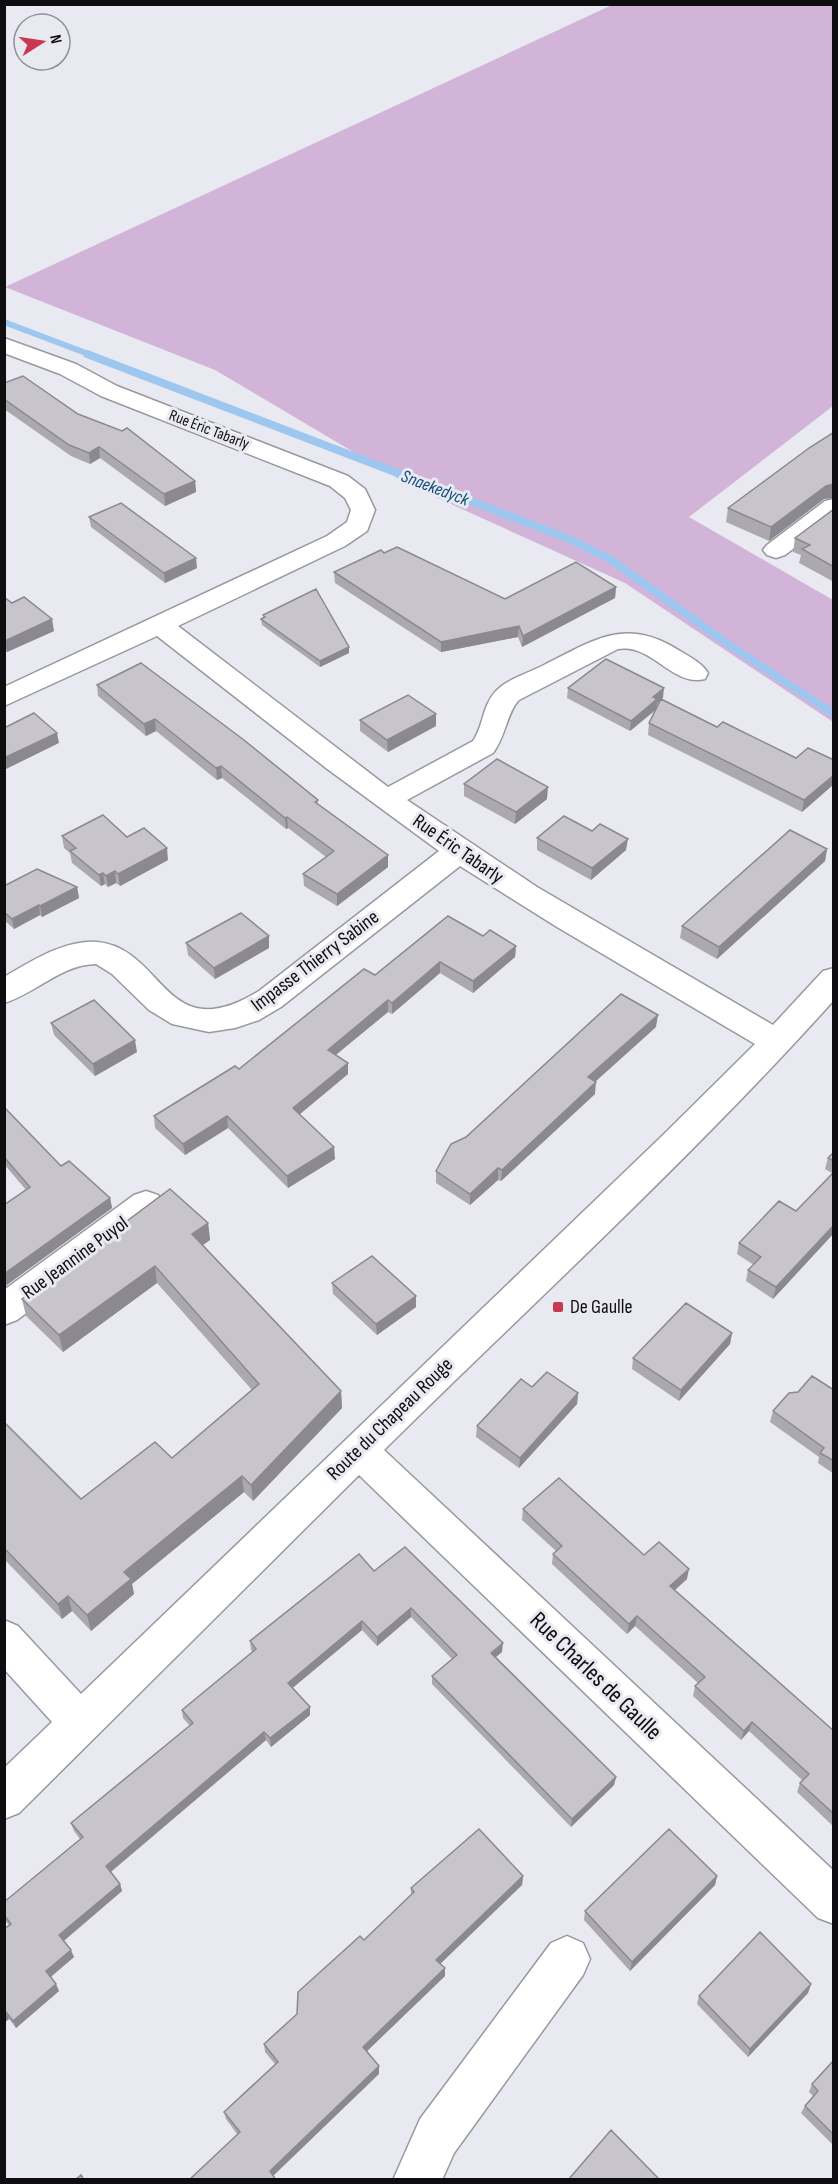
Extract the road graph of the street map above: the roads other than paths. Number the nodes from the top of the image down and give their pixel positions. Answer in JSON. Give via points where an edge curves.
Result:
{"nodes":[{"id":1,"x":14,"y":349,"type":"edge"},
{"id":2,"x":831,"y":511,"type":"edge"},
{"id":3,"x":776,"y":550,"type":"dead end"},
{"id":4,"x":159,"y":624,"type":"junction"},
{"id":5,"x":695,"y":673,"type":"dead end"},
{"id":6,"x":6,"y":695,"type":"edge"},
{"id":7,"x":387,"y":799,"type":"junction"},
{"id":8,"x":459,"y":851,"type":"junction"},
{"id":9,"x":834,"y":979,"type":"edge"},
{"id":10,"x":4,"y":992,"type":"edge"},
{"id":11,"x":834,"y":998,"type":"edge"},
{"id":12,"x":778,"y":1042,"type":"junction"},
{"id":13,"x":146,"y":1205,"type":"edge"},
{"id":14,"x":4,"y":1310,"type":"edge"},
{"id":15,"x":358,"y":1449,"type":"junction"},
{"id":16,"x":4,"y":1640,"type":"edge"},
{"id":17,"x":80,"y":1723,"type":"junction"},
{"id":18,"x":4,"y":1798,"type":"edge"},
{"id":19,"x":834,"y":1902,"type":"edge"},
{"id":20,"x":567,"y":1959,"type":"dead end"},
{"id":21,"x":417,"y":2180,"type":"edge"}],
"edges":[{"from":1,"to":4,"type":"street","name":"Rue Éric Tabarly","via":[[68,369],[109,391],[332,477],[351,489],[359,500],[361,520],[346,536]]},
{"from":2,"to":3,"type":"street"},
{"from":4,"to":6,"type":"street","name":"Rue Éric Tabarly"},
{"from":4,"to":7,"type":"street","name":"Rue Éric Tabarly"},
{"from":5,"to":7,"type":"street","via":[[639,640],[610,642],[509,694],[500,702],[490,738],[483,747]]},
{"from":7,"to":8,"type":"street","name":"Rue Éric Tabarly"},
{"from":8,"to":10,"type":"street","name":"Impasse Thierry Sabine","via":[[270,999],[242,1015],[208,1020],[178,1014],[117,960],[99,953],[67,958]]},
{"from":8,"to":12,"type":"street","name":"Rue Éric Tabarly","via":[[585,933]]},
{"from":9,"to":12,"type":"street","name":"Route du Chapeau Rouge"},
{"from":11,"to":12,"type":"street","name":"Route du Chapeau Rouge"},
{"from":12,"to":15,"type":"street","name":"Route du Chapeau Rouge"},
{"from":13,"to":14,"type":"street","name":"Rue Jeannine Puyol"},
{"from":15,"to":17,"type":"street","name":"Route du Chapeau Rouge"},
{"from":15,"to":19,"type":"street","name":"Rue Charles de Gaulle"},
{"from":16,"to":17,"type":"street"},
{"from":17,"to":18,"type":"street","name":"Route du Chapeau Rouge"},
{"from":20,"to":21,"type":"street","via":[[437,2136]]}]}
